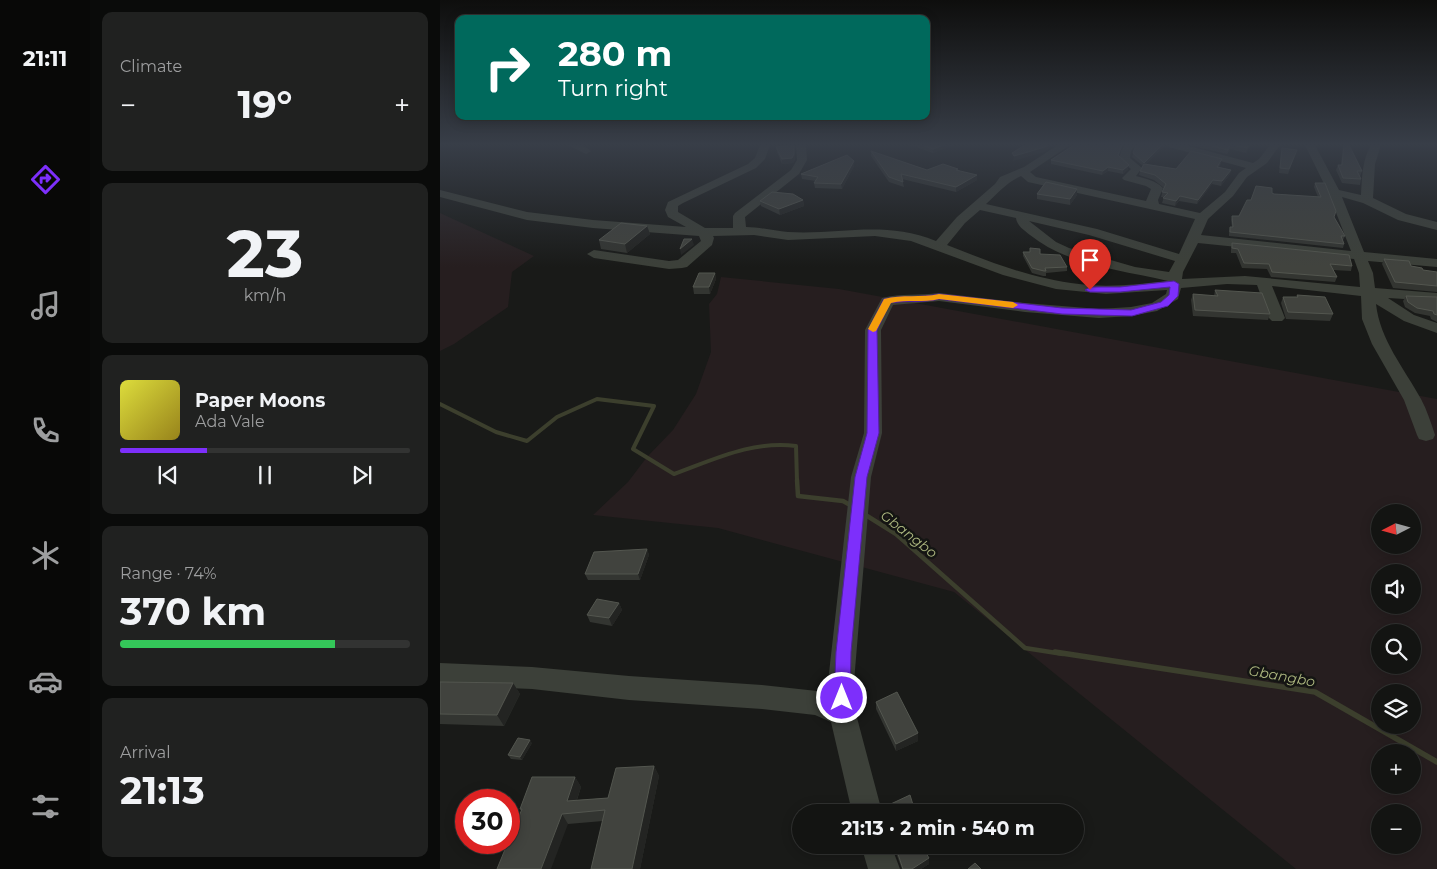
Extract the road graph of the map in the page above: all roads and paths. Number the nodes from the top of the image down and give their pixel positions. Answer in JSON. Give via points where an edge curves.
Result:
{"nodes":[{"id":1,"x":710,"y":186,"type":"edge"},
{"id":2,"x":778,"y":186,"type":"edge"},
{"id":3,"x":1000,"y":186,"type":"edge"},
{"id":4,"x":1058,"y":186,"type":"edge"},
{"id":5,"x":1154,"y":186,"type":"edge"},
{"id":6,"x":1236,"y":186,"type":"edge"},
{"id":7,"x":1331,"y":186,"type":"edge"},
{"id":8,"x":1368,"y":186,"type":"edge"},
{"id":9,"x":440,"y":192,"type":"edge"},
{"id":10,"x":1334,"y":192,"type":"junction"},
{"id":11,"x":1367,"y":200,"type":"junction"},
{"id":12,"x":978,"y":206,"type":"junction"},
{"id":13,"x":1152,"y":206,"type":"junction"},
{"id":14,"x":1202,"y":217,"type":"junction"},
{"id":15,"x":1026,"y":218,"type":"junction"},
{"id":16,"x":1437,"y":226,"type":"edge"},
{"id":17,"x":703,"y":232,"type":"junction"},
{"id":18,"x":740,"y":232,"type":"junction"},
{"id":19,"x":1193,"y":238,"type":"junction"},
{"id":20,"x":937,"y":247,"type":"junction"},
{"id":21,"x":594,"y":254,"type":"dead end"},
{"id":22,"x":1361,"y":255,"type":"junction"},
{"id":23,"x":1183,"y":259,"type":"junction"},
{"id":24,"x":1437,"y":263,"type":"edge"},
{"id":25,"x":1175,"y":281,"type":"junction"},
{"id":26,"x":1263,"y":281,"type":"junction"},
{"id":27,"x":1369,"y":293,"type":"junction"},
{"id":28,"x":1437,"y":297,"type":"edge"},
{"id":29,"x":1277,"y":318,"type":"dead end"},
{"id":30,"x":1437,"y":328,"type":"edge"},
{"id":31,"x":1426,"y":435,"type":"dead end"},
{"id":32,"x":440,"y":674,"type":"edge"},
{"id":33,"x":843,"y":714,"type":"junction"},
{"id":34,"x":865,"y":804,"type":"edge"},
{"id":35,"x":879,"y":854,"type":"edge"},
{"id":36,"x":884,"y":869,"type":"edge"}],
"edges":[{"from":1,"to":17,"type":"street","via":[[679,200],[670,210]]},
{"from":2,"to":18,"type":"street","via":[[739,216]]},
{"from":3,"to":12,"type":"street"},
{"from":4,"to":13,"type":"street"},
{"from":5,"to":13,"type":"street","via":[[1157,188]]},
{"from":6,"to":14,"type":"street"},
{"from":7,"to":10,"type":"street"},
{"from":8,"to":11,"type":"street"},
{"from":9,"to":17,"type":"street","via":[[527,216]]},
{"from":10,"to":11,"type":"street"},
{"from":10,"to":22,"type":"street"},
{"from":11,"to":16,"type":"street","via":[[1402,217]]},
{"from":12,"to":15,"type":"street"},
{"from":12,"to":20,"type":"street"},
{"from":13,"to":14,"type":"street"},
{"from":14,"to":19,"type":"street"},
{"from":15,"to":23,"type":"street","via":[[1092,232]]},
{"from":15,"to":25,"type":"street","via":[[1022,219],[1023,222],[1051,245],[1064,251]]},
{"from":17,"to":18,"type":"street"},
{"from":17,"to":21,"type":"street","via":[[708,242],[682,264]]},
{"from":18,"to":20,"type":"street","via":[[788,236],[884,232],[914,237]]},
{"from":19,"to":22,"type":"street","via":[[1264,248]]},
{"from":19,"to":23,"type":"street"},
{"from":20,"to":25,"type":"street","via":[[1016,274],[1070,288],[1120,290]]},
{"from":22,"to":24,"type":"street"},
{"from":22,"to":27,"type":"street"},
{"from":23,"to":25,"type":"street"},
{"from":25,"to":26,"type":"street"},
{"from":25,"to":33,"type":"street","via":[[1170,300],[1132,313],[1062,311],[939,297],[887,301],[875,324],[872,339],[874,428],[860,486],[841,682]]},
{"from":26,"to":27,"type":"street"},
{"from":26,"to":29,"type":"street"},
{"from":27,"to":28,"type":"street"},
{"from":27,"to":30,"type":"street","via":[[1410,318]]},
{"from":27,"to":31,"type":"street","via":[[1373,328],[1413,400]]},
{"from":32,"to":33,"type":"street","via":[[532,678],[762,697],[817,703]]},
{"from":33,"to":34,"type":"street"},
{"from":35,"to":36,"type":"street"}]}
